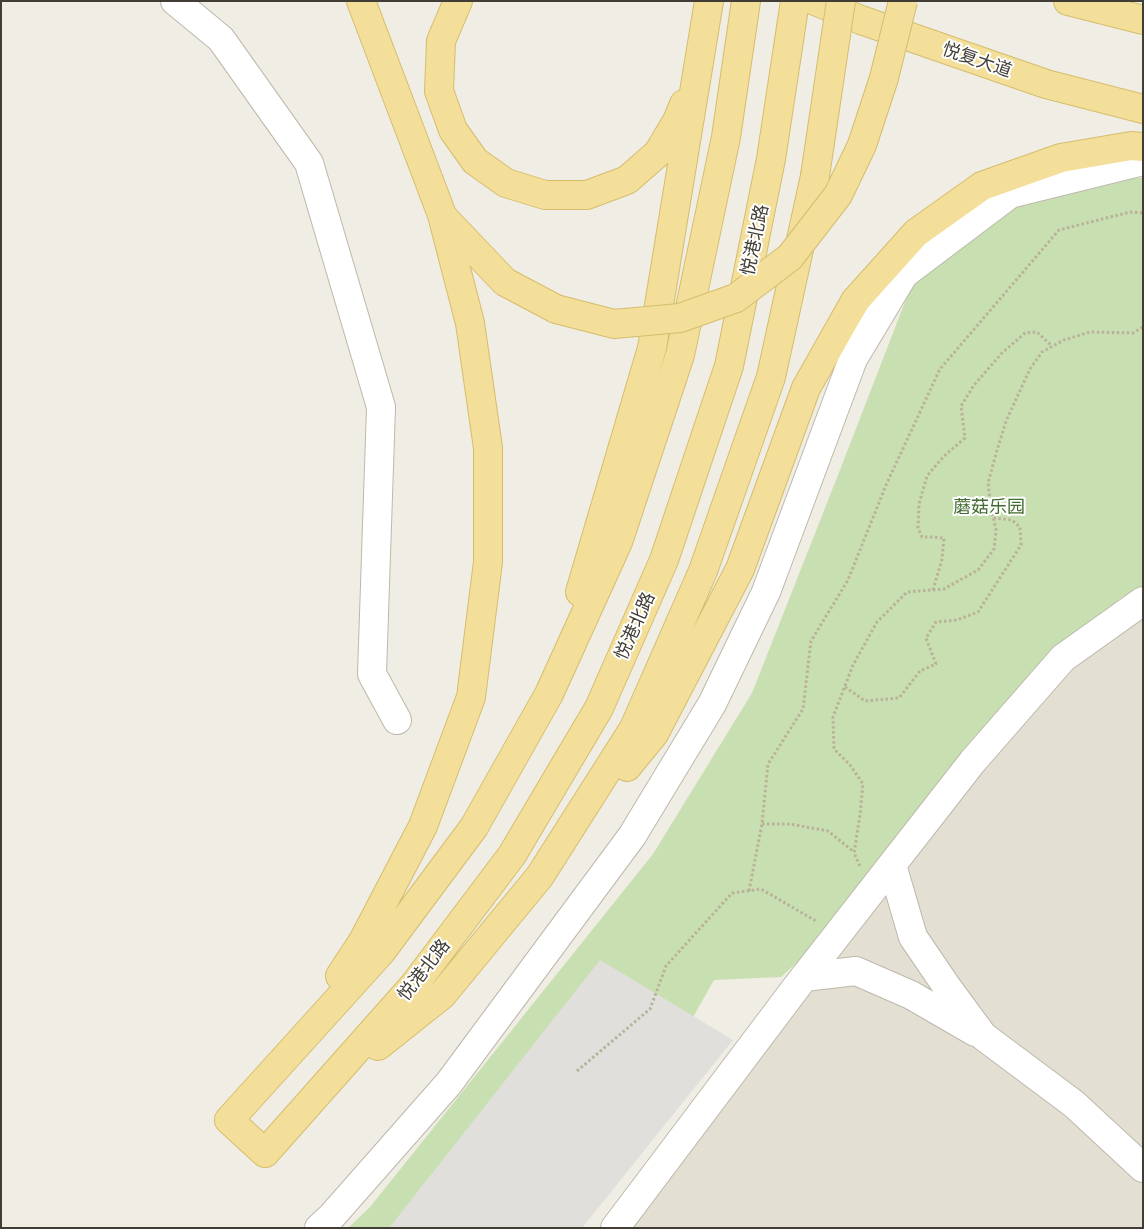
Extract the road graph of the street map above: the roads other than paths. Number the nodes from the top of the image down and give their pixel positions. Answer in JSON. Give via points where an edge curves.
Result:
{"nodes":[{"id":1,"x":175,"y":1,"type":"edge"},
{"id":2,"x":361,"y":1,"type":"edge"},
{"id":3,"x":458,"y":1,"type":"edge"},
{"id":4,"x":709,"y":1,"type":"edge"},
{"id":5,"x":746,"y":1,"type":"edge"},
{"id":6,"x":795,"y":1,"type":"edge"},
{"id":7,"x":815,"y":1,"type":"edge"},
{"id":8,"x":841,"y":1,"type":"edge"},
{"id":9,"x":903,"y":1,"type":"edge"},
{"id":10,"x":1068,"y":1,"type":"edge"},
{"id":11,"x":1143,"y":20,"type":"edge"},
{"id":12,"x":1143,"y":109,"type":"edge"},
{"id":13,"x":683,"y":123,"type":"junction"},
{"id":14,"x":1143,"y":147,"type":"edge"},
{"id":15,"x":1143,"y":161,"type":"edge"},
{"id":16,"x":442,"y":215,"type":"junction"},
{"id":17,"x":1143,"y":601,"type":"edge"},
{"id":18,"x":549,"y":694,"type":"junction"},
{"id":19,"x":397,"y":720,"type":"dead end"},
{"id":20,"x":892,"y":865,"type":"junction"},
{"id":21,"x":540,"y":876,"type":"junction"},
{"id":22,"x":804,"y":977,"type":"junction"},
{"id":23,"x":983,"y":1036,"type":"junction"},
{"id":24,"x":283,"y":1060,"type":"junction"},
{"id":25,"x":318,"y":1093,"type":"junction"},
{"id":26,"x":1143,"y":1168,"type":"edge"},
{"id":27,"x":318,"y":1228,"type":"edge"},
{"id":28,"x":615,"y":1228,"type":"edge"}],
"edges":[{"from":1,"to":19,"type":"street","via":[[221,39],[309,163],[381,407],[372,674]]},
{"from":2,"to":16,"type":"main road"},
{"from":3,"to":13,"type":"main road","via":[[441,41],[439,91],[453,130],[475,161],[506,182],[545,195],[587,195],[627,180],[658,154]]},
{"from":4,"to":13,"type":"main road","via":[[698,65]]},
{"from":5,"to":18,"type":"main road","via":[[726,137],[680,355],[618,542]]},
{"from":6,"to":25,"type":"main road","name":"悦港北路","via":[[771,159],[729,366],[664,560],[598,708],[512,856],[414,985]]},
{"from":7,"to":12,"type":"main road","name":"悦复大道","via":[[1046,84]]},
{"from":8,"to":21,"type":"main road","bridge":true,"via":[[815,176],[771,377],[704,571],[634,728]]},
{"from":9,"to":16,"type":"main road","bridge":true,"via":[[884,78],[862,145],[838,195],[790,257],[736,298],[680,318],[614,324],[556,309],[505,282]]},
{"from":10,"to":11,"type":"main road"},
{"from":13,"to":18,"type":"main road","via":[[652,348]]},
{"from":14,"to":21,"type":"main road","via":[[1131,146],[1061,158],[982,186],[916,233],[855,301],[806,388],[740,569],[654,734]]},
{"from":15,"to":27,"type":"street","via":[[1010,194],[904,274],[853,359],[754,618],[712,704],[632,836],[449,1083]]},
{"from":16,"to":24,"type":"main road","via":[[470,323],[488,448],[488,562],[471,697],[423,826],[363,941]]},
{"from":17,"to":20,"type":"street","via":[[1063,658],[973,761]]},
{"from":18,"to":24,"type":"main road","via":[[474,827],[381,952]]},
{"from":20,"to":22,"type":"street"},
{"from":20,"to":23,"type":"street","via":[[913,937]]},
{"from":21,"to":25,"type":"main road","via":[[442,995]]},
{"from":22,"to":23,"type":"street","via":[[856,971],[911,995]]},
{"from":22,"to":28,"type":"street"},
{"from":23,"to":26,"type":"street","via":[[1074,1104]]},
{"from":24,"to":25,"type":"main road","name":"悦港北路","via":[[229,1120],[265,1153]]}]}
